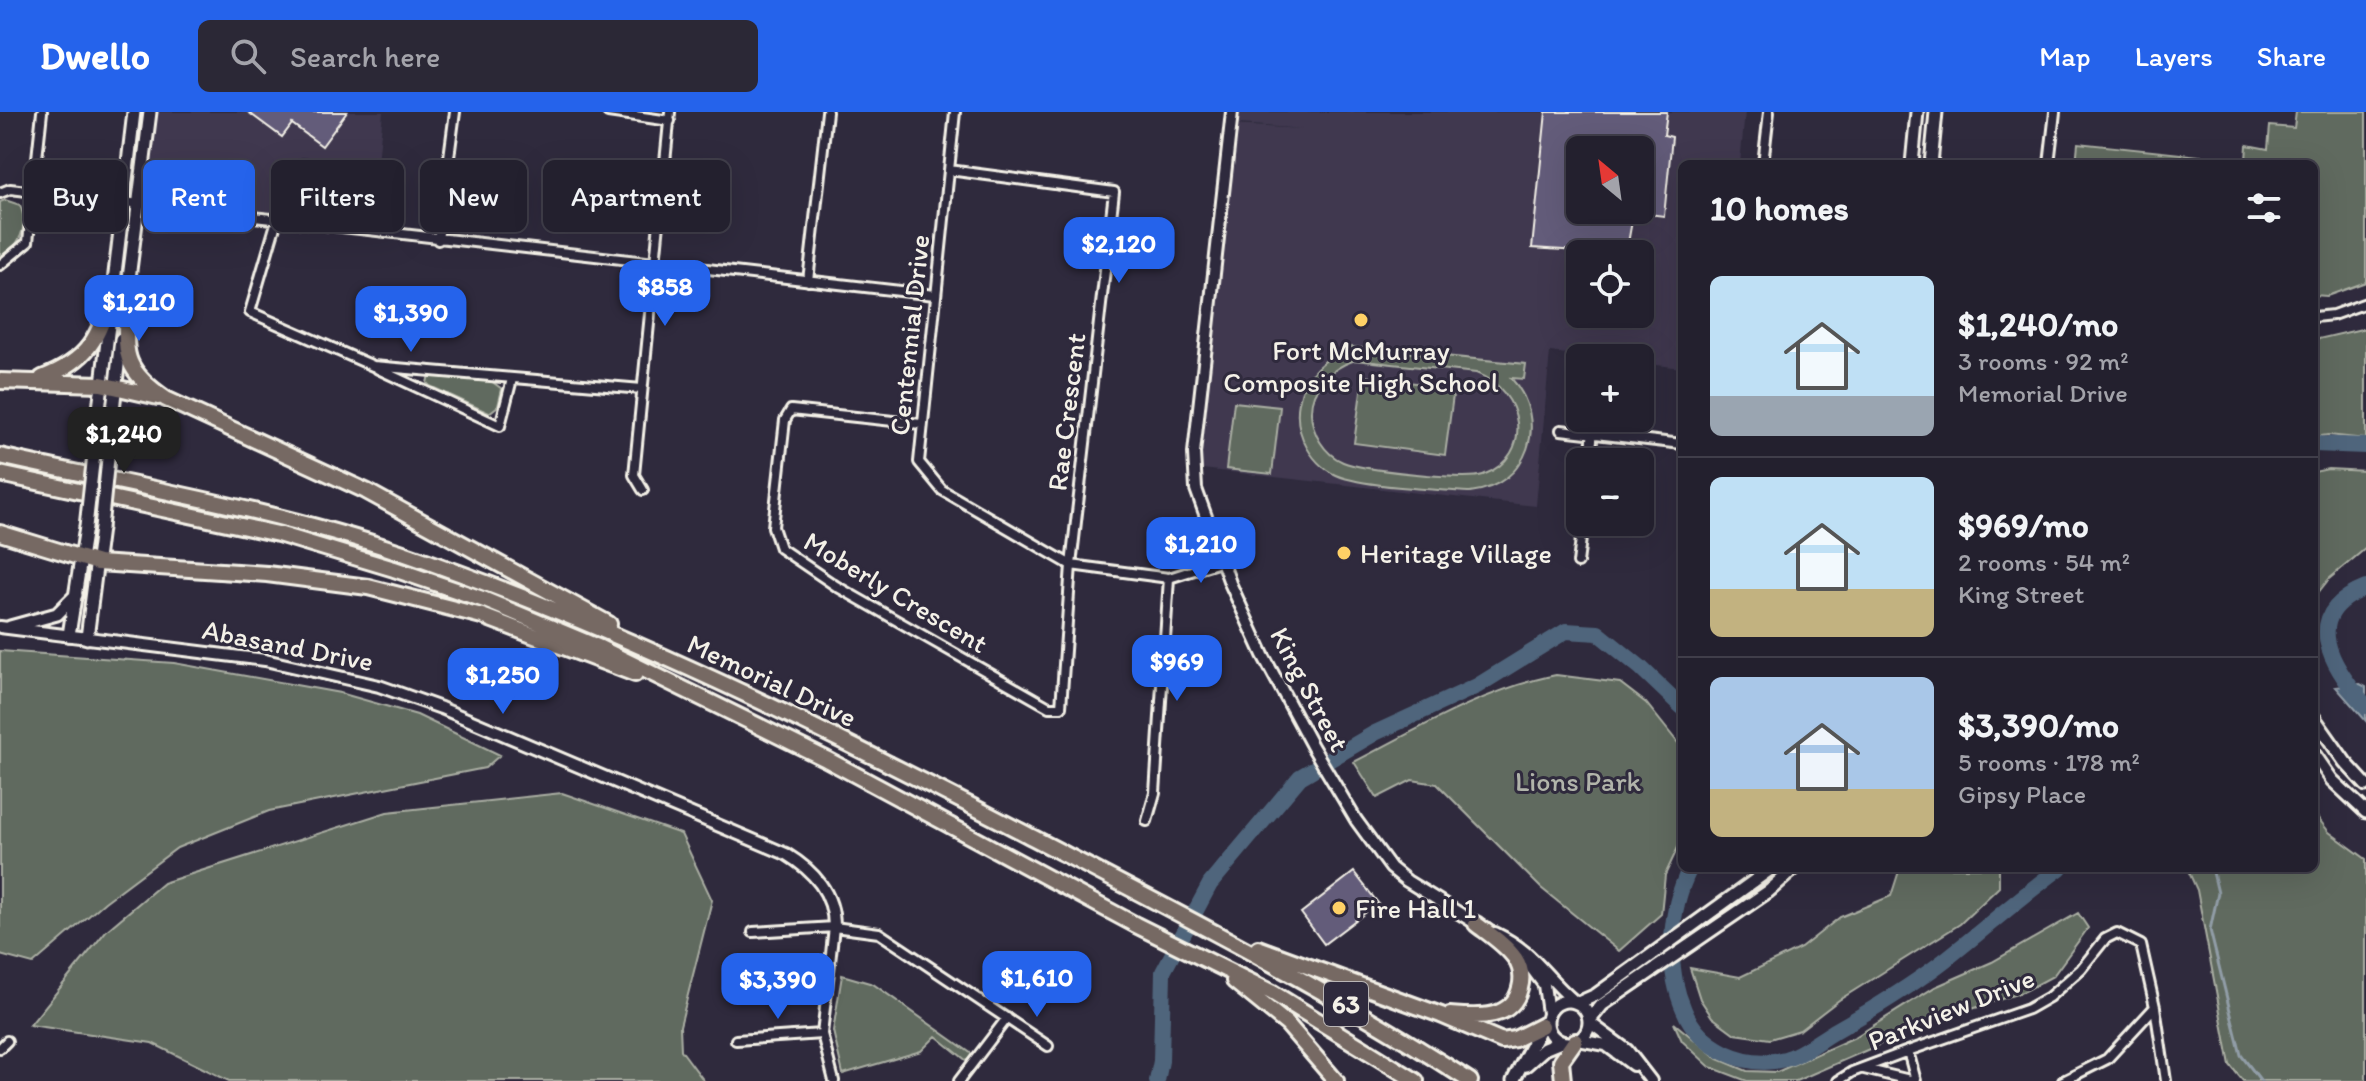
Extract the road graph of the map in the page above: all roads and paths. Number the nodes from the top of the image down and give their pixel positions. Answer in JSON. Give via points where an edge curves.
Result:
{"nodes":[{"id":1,"x":42,"y":112,"type":"edge"},
{"id":2,"x":134,"y":112,"type":"edge"},
{"id":3,"x":150,"y":112,"type":"edge"},
{"id":4,"x":455,"y":112,"type":"edge"},
{"id":5,"x":608,"y":112,"type":"edge"},
{"id":6,"x":827,"y":112,"type":"edge"},
{"id":7,"x":955,"y":112,"type":"edge"},
{"id":8,"x":1232,"y":112,"type":"edge"},
{"id":9,"x":1769,"y":112,"type":"edge"},
{"id":10,"x":1917,"y":112,"type":"edge"},
{"id":11,"x":1936,"y":112,"type":"edge"},
{"id":12,"x":2055,"y":112,"type":"edge"},
{"id":13,"x":670,"y":116,"type":"edge"},
{"id":14,"x":37,"y":160,"type":"edge"},
{"id":15,"x":1763,"y":160,"type":"edge"},
{"id":16,"x":1912,"y":160,"type":"edge"},
{"id":17,"x":1931,"y":160,"type":"edge"},
{"id":18,"x":2049,"y":160,"type":"edge"},
{"id":19,"x":949,"y":170,"type":"junction"},
{"id":20,"x":127,"y":175,"type":"edge"},
{"id":21,"x":24,"y":190,"type":"edge"},
{"id":22,"x":0,"y":193,"type":"edge"},
{"id":23,"x":127,"y":202,"type":"edge"},
{"id":24,"x":139,"y":204,"type":"junction"},
{"id":25,"x":271,"y":219,"type":"edge"},
{"id":26,"x":29,"y":232,"type":"edge"},
{"id":27,"x":123,"y":232,"type":"edge"},
{"id":28,"x":273,"y":232,"type":"edge"},
{"id":29,"x":374,"y":232,"type":"edge"},
{"id":30,"x":438,"y":240,"type":"junction"},
{"id":31,"x":655,"y":264,"type":"junction"},
{"id":32,"x":0,"y":265,"type":"edge"},
{"id":33,"x":808,"y":281,"type":"junction"},
{"id":34,"x":120,"y":292,"type":"junction"},
{"id":35,"x":935,"y":295,"type":"junction"},
{"id":36,"x":2366,"y":303,"type":"edge"},
{"id":37,"x":2318,"y":317,"type":"edge"},
{"id":38,"x":373,"y":366,"type":"junction"},
{"id":39,"x":512,"y":379,"type":"junction"},
{"id":40,"x":0,"y":381,"type":"edge"},
{"id":41,"x":35,"y":381,"type":"junction"},
{"id":42,"x":109,"y":386,"type":"junction"},
{"id":43,"x":642,"y":389,"type":"junction"},
{"id":44,"x":166,"y":399,"type":"junction"},
{"id":45,"x":921,"y":424,"type":"junction"},
{"id":46,"x":1561,"y":430,"type":"dead end"},
{"id":47,"x":1593,"y":433,"type":"junction"},
{"id":48,"x":1678,"y":444,"type":"edge"},
{"id":49,"x":1591,"y":448,"type":"edge"},
{"id":50,"x":0,"y":456,"type":"edge"},
{"id":51,"x":0,"y":474,"type":"edge"},
{"id":52,"x":643,"y":490,"type":"dead end"},
{"id":53,"x":0,"y":533,"type":"edge"},
{"id":54,"x":1581,"y":536,"type":"edge"},
{"id":55,"x":90,"y":561,"type":"junction"},
{"id":56,"x":1223,"y":561,"type":"junction"},
{"id":57,"x":1578,"y":563,"type":"dead end"},
{"id":58,"x":1071,"y":565,"type":"junction"},
{"id":59,"x":1169,"y":578,"type":"junction"},
{"id":60,"x":77,"y":594,"type":"junction"},
{"id":61,"x":5,"y":627,"type":"edge"},
{"id":62,"x":69,"y":635,"type":"junction"},
{"id":63,"x":87,"y":638,"type":"junction"},
{"id":64,"x":709,"y":679,"type":"junction"},
{"id":65,"x":729,"y":711,"type":"junction"},
{"id":66,"x":2318,"y":724,"type":"edge"},
{"id":67,"x":2318,"y":760,"type":"edge"},
{"id":68,"x":2366,"y":785,"type":"edge"},
{"id":69,"x":2366,"y":812,"type":"edge"},
{"id":70,"x":1147,"y":821,"type":"dead end"},
{"id":71,"x":1767,"y":872,"type":"edge"},
{"id":72,"x":1790,"y":872,"type":"edge"},
{"id":73,"x":1476,"y":924,"type":"junction"},
{"id":74,"x":834,"y":927,"type":"junction"},
{"id":75,"x":753,"y":932,"type":"dead end"},
{"id":76,"x":1218,"y":935,"type":"junction"},
{"id":77,"x":1498,"y":935,"type":"junction"},
{"id":78,"x":1208,"y":962,"type":"junction"},
{"id":79,"x":1599,"y":1000,"type":"junction"},
{"id":80,"x":1576,"y":1002,"type":"junction"},
{"id":81,"x":2155,"y":1007,"type":"junction"},
{"id":82,"x":1441,"y":1015,"type":"junction"},
{"id":83,"x":1007,"y":1018,"type":"junction"},
{"id":84,"x":1545,"y":1018,"type":"junction"},
{"id":85,"x":1590,"y":1021,"type":"junction"},
{"id":86,"x":822,"y":1034,"type":"junction"},
{"id":87,"x":736,"y":1040,"type":"dead end"},
{"id":88,"x":1572,"y":1041,"type":"junction"},
{"id":89,"x":1048,"y":1046,"type":"dead end"},
{"id":90,"x":1908,"y":1051,"type":"junction"},
{"id":91,"x":1862,"y":1068,"type":"junction"},
{"id":92,"x":1516,"y":1076,"type":"edge"},
{"id":93,"x":834,"y":1081,"type":"edge"},
{"id":94,"x":959,"y":1081,"type":"edge"},
{"id":95,"x":1336,"y":1081,"type":"edge"},
{"id":96,"x":1416,"y":1081,"type":"edge"},
{"id":97,"x":1470,"y":1081,"type":"edge"},
{"id":98,"x":1563,"y":1081,"type":"edge"},
{"id":99,"x":1651,"y":1081,"type":"edge"},
{"id":100,"x":1838,"y":1081,"type":"edge"},
{"id":101,"x":1915,"y":1081,"type":"edge"},
{"id":102,"x":2063,"y":1081,"type":"edge"},
{"id":103,"x":2166,"y":1081,"type":"edge"}],
"edges":[{"from":1,"to":14,"type":"street"},
{"from":2,"to":20,"type":"main road"},
{"from":3,"to":24,"type":"main road"},
{"from":4,"to":30,"type":"street"},
{"from":5,"to":13,"type":"street"},
{"from":6,"to":33,"type":"street"},
{"from":7,"to":19,"type":"street","name":"Centennial Drive"},
{"from":8,"to":56,"type":"street","name":"King Street","via":[[1193,468]]},
{"from":9,"to":15,"type":"street"},
{"from":10,"to":16,"type":"main road"},
{"from":11,"to":17,"type":"main road"},
{"from":12,"to":18,"type":"street"},
{"from":13,"to":31,"type":"street"},
{"from":19,"to":35,"type":"street","name":"Centennial Drive"},
{"from":19,"to":58,"type":"street","name":"Rae Crescent","via":[[1114,192]]},
{"from":21,"to":22,"type":"street"},
{"from":23,"to":24,"type":"street"},
{"from":24,"to":25,"type":"street"},
{"from":24,"to":34,"type":"main road"},
{"from":26,"to":32,"type":"street","via":[[28,242]]},
{"from":27,"to":34,"type":"main road"},
{"from":28,"to":38,"type":"street","via":[[250,312]]},
{"from":29,"to":30,"type":"street"},
{"from":30,"to":31,"type":"street"},
{"from":31,"to":33,"type":"street"},
{"from":31,"to":43,"type":"street"},
{"from":33,"to":35,"type":"street"},
{"from":34,"to":41,"type":"highway","via":[[89,351],[66,369]]},
{"from":34,"to":42,"type":"main road"},
{"from":34,"to":44,"type":"highway","via":[[133,372]]},
{"from":35,"to":45,"type":"street","name":"Centennial Drive"},
{"from":36,"to":37,"type":"street"},
{"from":38,"to":39,"type":"street"},
{"from":38,"to":39,"type":"street","via":[[500,426]]},
{"from":39,"to":43,"type":"street"},
{"from":40,"to":41,"type":"highway"},
{"from":41,"to":42,"type":"highway"},
{"from":42,"to":44,"type":"highway"},
{"from":42,"to":55,"type":"main road","bridge":true,"via":[[112,419],[101,528]]},
{"from":42,"to":55,"type":"main road","bridge":true,"via":[[98,418],[86,527]]},
{"from":43,"to":52,"type":"street","via":[[634,475]]},
{"from":44,"to":64,"type":"highway","via":[[366,491]]},
{"from":45,"to":58,"type":"street","name":"Centennial Drive","via":[[919,462],[942,490]]},
{"from":45,"to":58,"type":"street","name":"Moberly Crescent","via":[[791,410],[785,420],[773,527],[780,548],[836,586],[1049,707],[1061,707]]},
{"from":46,"to":47,"type":"street"},
{"from":47,"to":48,"type":"street"},
{"from":47,"to":49,"type":"street"},
{"from":50,"to":64,"type":"highway","name":"Memorial Drive","number":"63","via":[[296,522],[396,551],[541,602]]},
{"from":51,"to":65,"type":"highway","name":"Memorial Drive","number":"63","via":[[278,534],[394,569],[600,648]]},
{"from":53,"to":55,"type":"highway"},
{"from":54,"to":57,"type":"street"},
{"from":55,"to":60,"type":"main road"},
{"from":55,"to":63,"type":"main road"},
{"from":55,"to":65,"type":"highway","via":[[368,587],[482,616]]},
{"from":56,"to":59,"type":"street","name":"Centennial Drive"},
{"from":56,"to":73,"type":"street","name":"King Street","via":[[1258,646],[1312,746],[1391,868]]},
{"from":58,"to":59,"type":"street","name":"Centennial Drive"},
{"from":59,"to":70,"type":"street","via":[[1155,793]]},
{"from":60,"to":61,"type":"main road","via":[[57,614]]},
{"from":60,"to":62,"type":"main road"},
{"from":61,"to":62,"type":"street","name":"Abasand Drive"},
{"from":62,"to":63,"type":"street","name":"Abasand Drive"},
{"from":63,"to":74,"type":"street","name":"Abasand Drive","via":[[305,667],[441,708],[786,854],[820,881],[834,910]]},
{"from":64,"to":76,"type":"highway","name":"Memorial Drive","number":"63","via":[[839,738]]},
{"from":65,"to":78,"type":"highway","name":"Memorial Drive","number":"63"},
{"from":66,"to":68,"type":"main road"},
{"from":67,"to":69,"type":"main road"},
{"from":71,"to":79,"type":"main road"},
{"from":72,"to":79,"type":"main road","via":[[1748,906]]},
{"from":73,"to":77,"type":"street","name":"King Street"},
{"from":73,"to":82,"type":"highway","via":[[1519,965],[1519,992],[1507,1008],[1485,1017]]},
{"from":74,"to":75,"type":"street"},
{"from":74,"to":83,"type":"street","via":[[879,933]]},
{"from":74,"to":86,"type":"street"},
{"from":76,"to":82,"type":"highway"},
{"from":76,"to":97,"type":"highway","name":"Memorial Drive","number":"63","via":[[1384,1025]]},
{"from":77,"to":80,"type":"street","name":"King Street","via":[[1533,956]]},
{"from":77,"to":84,"type":"street","name":"King Street","via":[[1536,972],[1547,993]]},
{"from":78,"to":95,"type":"highway","via":[[1287,1024]]},
{"from":78,"to":96,"type":"highway","name":"Memorial Drive","number":"63","via":[[1273,993]]},
{"from":79,"to":80,"type":"main road"},
{"from":79,"to":85,"type":"main road"},
{"from":80,"to":84,"type":"main road","via":[[1558,1003]]},
{"from":80,"to":85,"type":"main road"},
{"from":81,"to":90,"type":"street","name":"Parkview Drive","via":[[2141,945],[2117,933],[2049,997],[2028,1009]]},
{"from":81,"to":102,"type":"street","via":[[2107,1059]]},
{"from":81,"to":103,"type":"street"},
{"from":82,"to":84,"type":"highway","via":[[1502,1041],[1515,1039]]},
{"from":83,"to":89,"type":"street"},
{"from":83,"to":94,"type":"street"},
{"from":84,"to":88,"type":"main road","via":[[1549,1031]]},
{"from":84,"to":92,"type":"main road"},
{"from":85,"to":88,"type":"main road"},
{"from":85,"to":99,"type":"street","via":[[1627,1050]]},
{"from":86,"to":87,"type":"street"},
{"from":86,"to":93,"type":"street"},
{"from":88,"to":92,"type":"main road","via":[[1544,1049]]},
{"from":88,"to":98,"type":"highway","via":[[1561,1061]]},
{"from":88,"to":99,"type":"street","via":[[1598,1042],[1615,1050]]},
{"from":90,"to":91,"type":"street","name":"Parkview Drive"},
{"from":90,"to":101,"type":"street"},
{"from":91,"to":100,"type":"street","name":"Parkview Drive"},
{"from":91,"to":101,"type":"street"}]}
